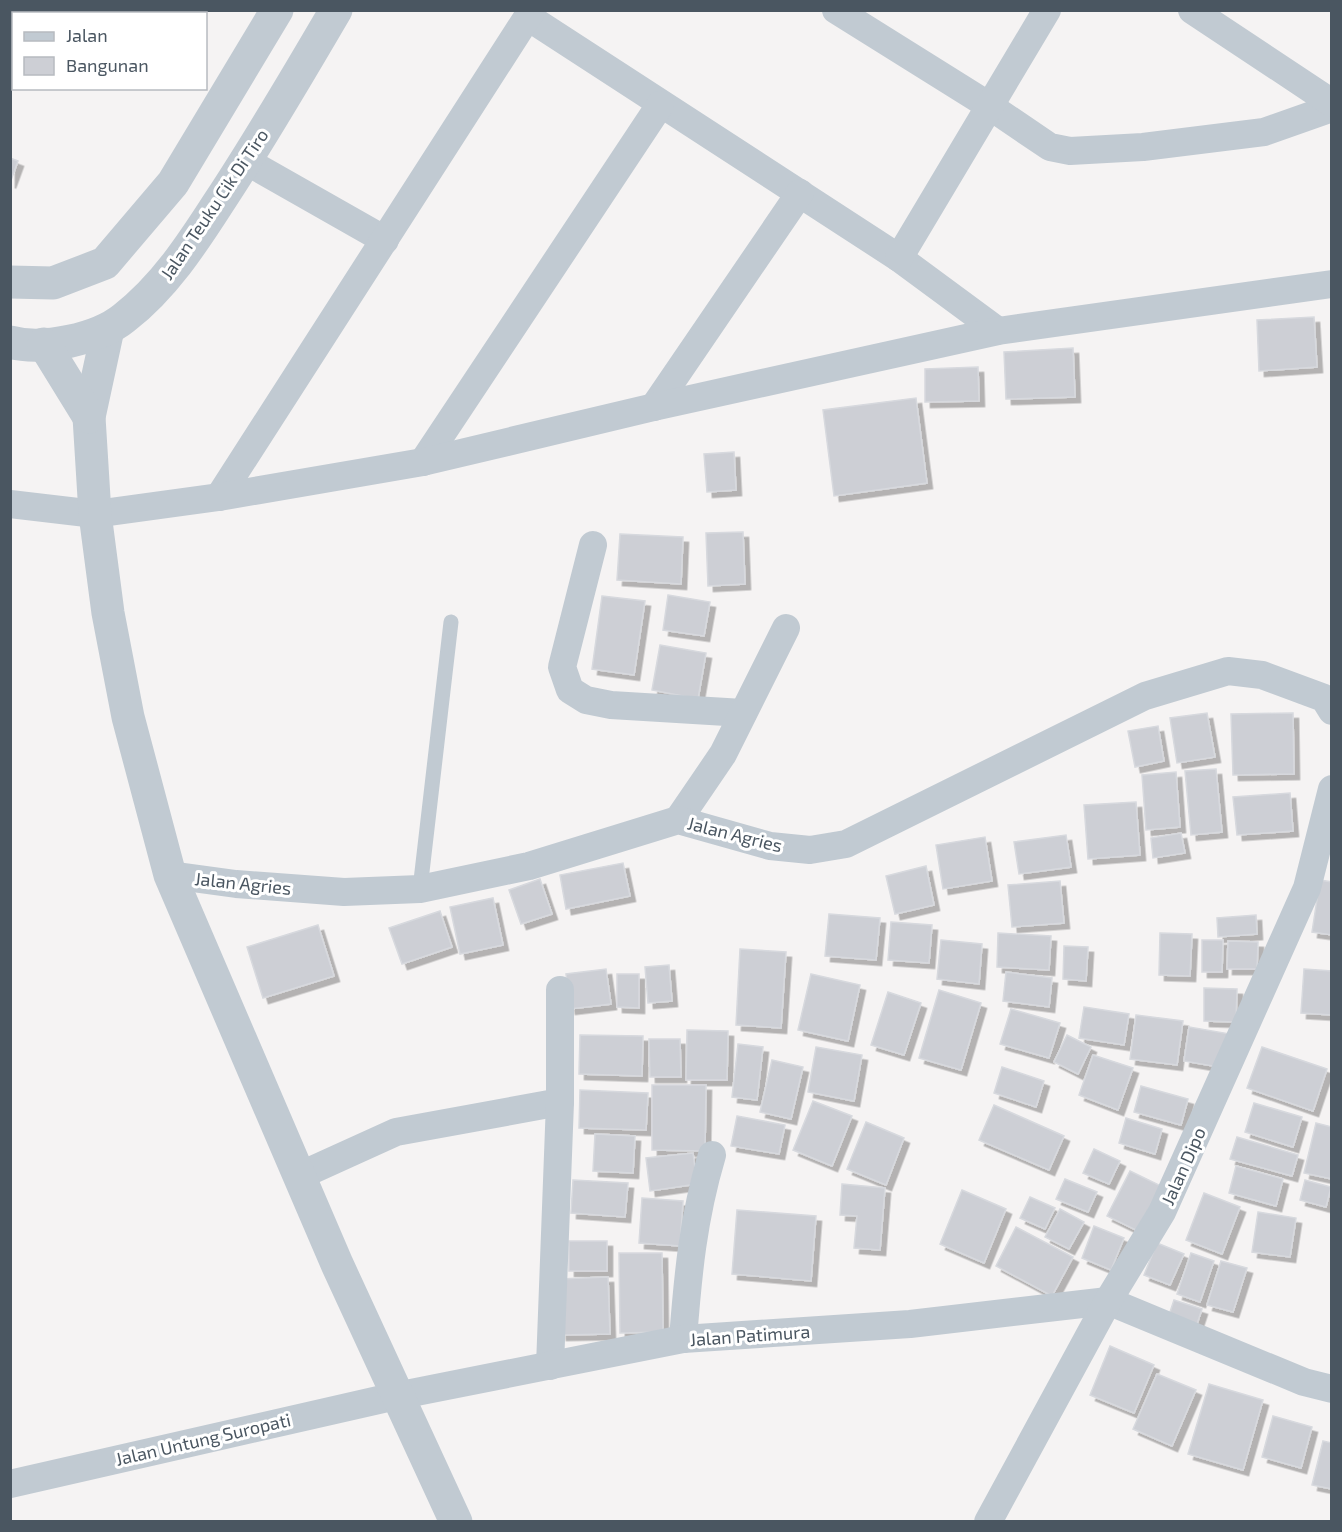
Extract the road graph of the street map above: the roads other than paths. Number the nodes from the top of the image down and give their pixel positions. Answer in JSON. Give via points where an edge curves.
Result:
{"nodes":[{"id":1,"x":277,"y":10,"type":"edge"},
{"id":2,"x":336,"y":10,"type":"edge"},
{"id":3,"x":836,"y":10,"type":"edge"},
{"id":4,"x":1047,"y":10,"type":"edge"},
{"id":5,"x":1192,"y":10,"type":"edge"},
{"id":6,"x":530,"y":14,"type":"edge"},
{"id":7,"x":1332,"y":103,"type":"edge"},
{"id":8,"x":660,"y":105,"type":"junction"},
{"id":9,"x":988,"y":105,"type":"junction"},
{"id":10,"x":1332,"y":108,"type":"edge"},
{"id":11,"x":246,"y":161,"type":"junction"},
{"id":12,"x":801,"y":193,"type":"junction"},
{"id":13,"x":385,"y":240,"type":"junction"},
{"id":14,"x":899,"y":258,"type":"junction"},
{"id":15,"x":10,"y":282,"type":"edge"},
{"id":16,"x":1332,"y":284,"type":"edge"},
{"id":17,"x":108,"y":329,"type":"junction"},
{"id":18,"x":998,"y":332,"type":"junction"},
{"id":19,"x":10,"y":342,"type":"edge"},
{"id":20,"x":44,"y":344,"type":"junction"},
{"id":21,"x":654,"y":407,"type":"junction"},
{"id":22,"x":90,"y":417,"type":"junction"},
{"id":23,"x":423,"y":462,"type":"junction"},
{"id":24,"x":219,"y":497,"type":"junction"},
{"id":25,"x":10,"y":504,"type":"edge"},
{"id":26,"x":95,"y":514,"type":"junction"},
{"id":27,"x":592,"y":545,"type":"dead end"},
{"id":28,"x":451,"y":622,"type":"dead end"},
{"id":29,"x":786,"y":628,"type":"dead end"},
{"id":30,"x":1332,"y":711,"type":"edge"},
{"id":31,"x":743,"y":713,"type":"junction"},
{"id":32,"x":1332,"y":789,"type":"edge"},
{"id":33,"x":678,"y":820,"type":"junction"},
{"id":34,"x":170,"y":875,"type":"junction"},
{"id":35,"x":420,"y":890,"type":"junction"},
{"id":36,"x":560,"y":990,"type":"dead end"},
{"id":37,"x":560,"y":1102,"type":"junction"},
{"id":38,"x":712,"y":1155,"type":"dead end"},
{"id":39,"x":299,"y":1176,"type":"junction"},
{"id":40,"x":1108,"y":1301,"type":"junction"},
{"id":41,"x":683,"y":1340,"type":"junction"},
{"id":42,"x":550,"y":1366,"type":"junction"},
{"id":43,"x":1332,"y":1389,"type":"edge"},
{"id":44,"x":396,"y":1396,"type":"junction"},
{"id":45,"x":10,"y":1484,"type":"edge"},
{"id":46,"x":456,"y":1521,"type":"edge"},
{"id":47,"x":988,"y":1521,"type":"edge"}],
"edges":[{"from":1,"to":15,"type":"street","via":[[173,183],[105,263],[53,283]]},
{"from":2,"to":11,"type":"street","name":"Jalan Teuku Cik Di Tiro"},
{"from":3,"to":9,"type":"street"},
{"from":4,"to":9,"type":"street"},
{"from":5,"to":7,"type":"street"},
{"from":6,"to":8,"type":"street"},
{"from":6,"to":13,"type":"street"},
{"from":8,"to":12,"type":"street"},
{"from":8,"to":23,"type":"street"},
{"from":9,"to":10,"type":"street","via":[[1050,147],[1070,152],[1264,132]]},
{"from":9,"to":14,"type":"street"},
{"from":11,"to":13,"type":"street"},
{"from":11,"to":17,"type":"street","name":"Jalan Teuku Cik Di Tiro","via":[[165,280]]},
{"from":12,"to":14,"type":"street"},
{"from":12,"to":21,"type":"street"},
{"from":13,"to":24,"type":"street"},
{"from":14,"to":18,"type":"street"},
{"from":16,"to":18,"type":"street"},
{"from":17,"to":20,"type":"street","name":"Jalan Teuku Cik Di Tiro","via":[[77,340]]},
{"from":17,"to":22,"type":"street"},
{"from":18,"to":21,"type":"street"},
{"from":19,"to":20,"type":"street","name":"Jalan Teuku Cik Di Tiro"},
{"from":20,"to":22,"type":"street"},
{"from":21,"to":23,"type":"street"},
{"from":22,"to":26,"type":"street"},
{"from":23,"to":24,"type":"street"},
{"from":24,"to":26,"type":"street"},
{"from":25,"to":26,"type":"street"},
{"from":26,"to":34,"type":"street","via":[[108,613],[128,717]]},
{"from":27,"to":31,"type":"street","via":[[562,667],[570,690],[586,700],[611,705]]},
{"from":28,"to":35,"type":"lane"},
{"from":29,"to":31,"type":"street"},
{"from":30,"to":33,"type":"street","name":"Jalan Agries","via":[[1324,698],[1262,675],[1228,671],[1145,696],[846,844],[810,850],[770,846]]},
{"from":31,"to":33,"type":"street","via":[[723,754]]},
{"from":32,"to":40,"type":"street","name":"Jalan Dipo","via":[[1307,888],[1162,1212]]},
{"from":33,"to":35,"type":"street","name":"Jalan Agries","via":[[529,866]]},
{"from":34,"to":35,"type":"street","name":"Jalan Agries","via":[[344,892]]},
{"from":34,"to":39,"type":"street"},
{"from":36,"to":37,"type":"street"},
{"from":37,"to":39,"type":"street","via":[[396,1132]]},
{"from":37,"to":42,"type":"street"},
{"from":38,"to":41,"type":"street","via":[[691,1239]]},
{"from":39,"to":44,"type":"street"},
{"from":40,"to":41,"type":"street","name":"Jalan Patimura","via":[[910,1324]]},
{"from":40,"to":43,"type":"street","via":[[1304,1382]]},
{"from":40,"to":47,"type":"street","name":"Jalan Dipo"},
{"from":41,"to":42,"type":"street","name":"Jalan Patimura"},
{"from":42,"to":44,"type":"street","name":"Jalan Patimura"},
{"from":44,"to":45,"type":"street","name":"Jalan Untung Suropati"},
{"from":44,"to":46,"type":"street"}]}
